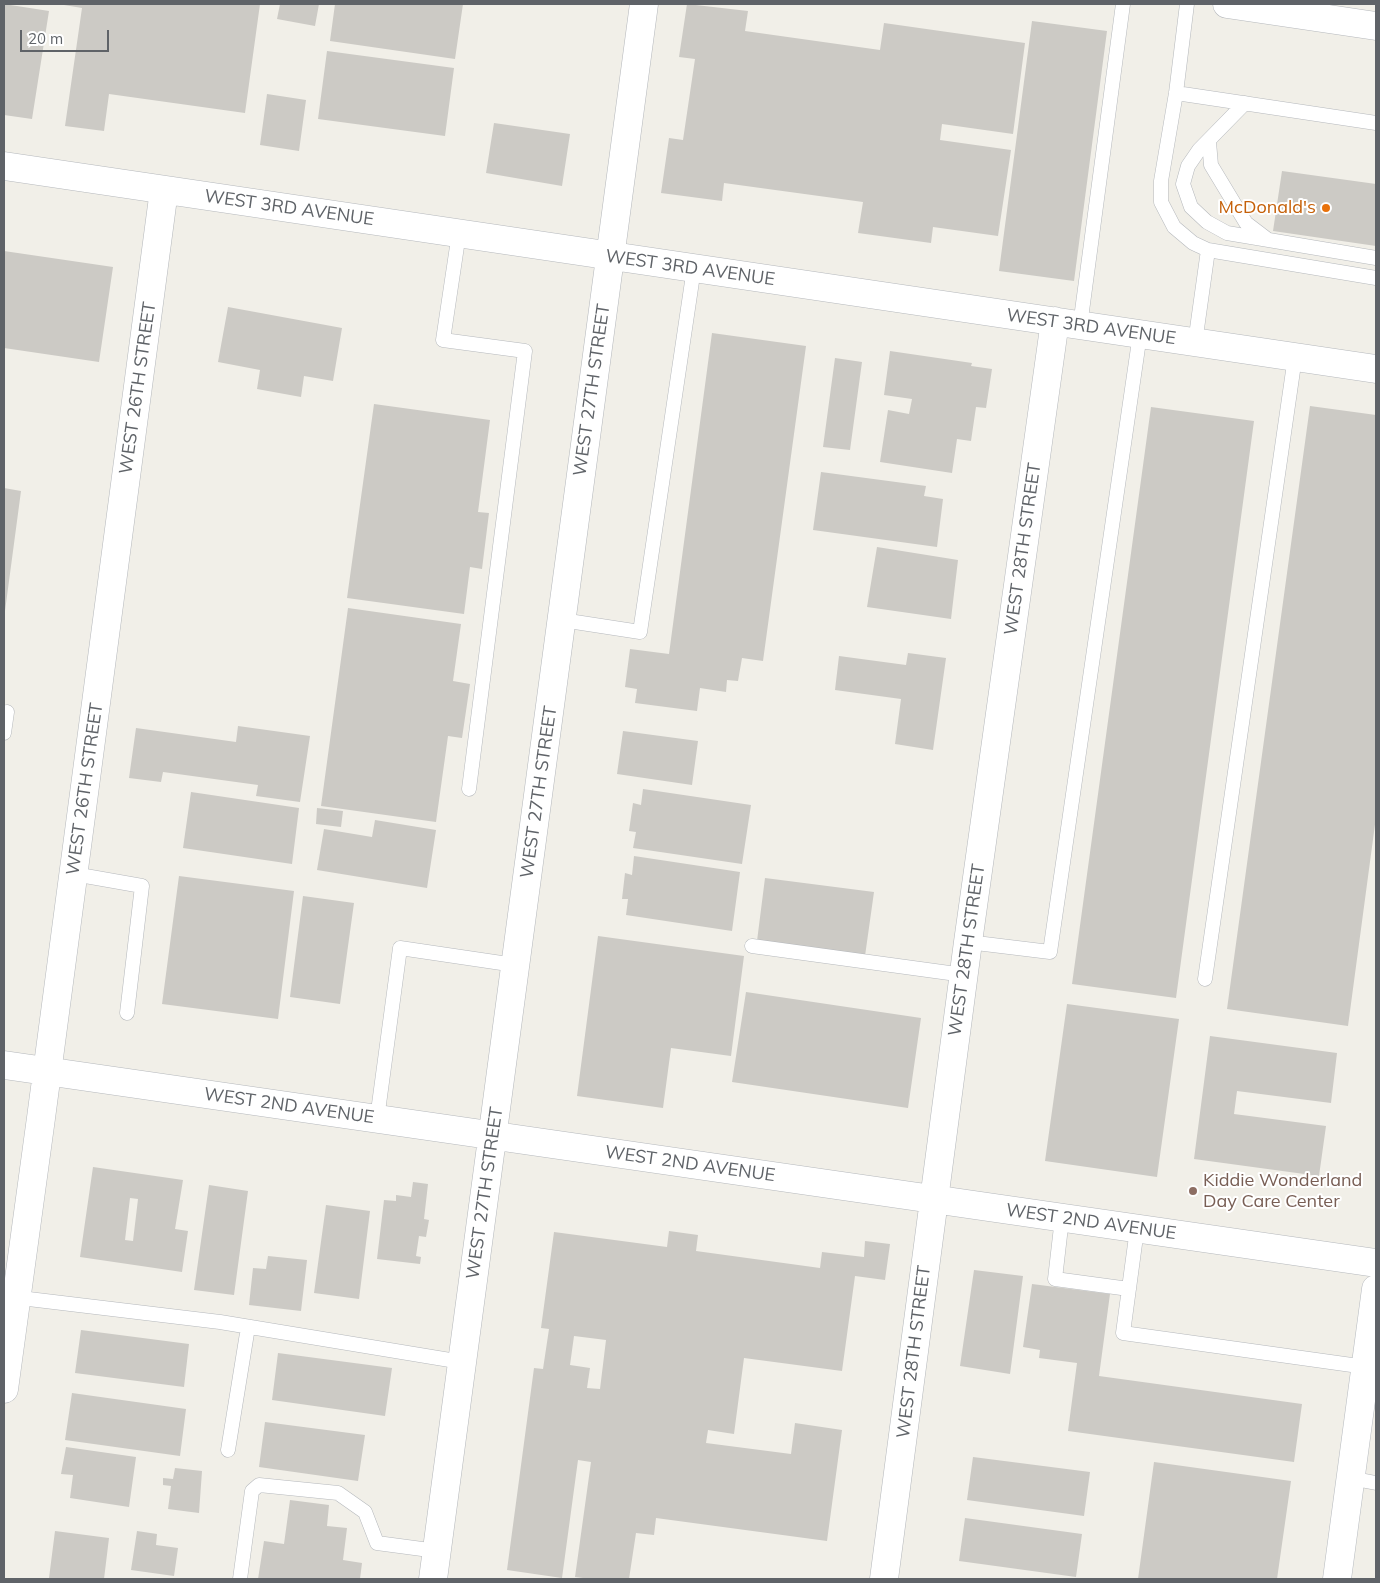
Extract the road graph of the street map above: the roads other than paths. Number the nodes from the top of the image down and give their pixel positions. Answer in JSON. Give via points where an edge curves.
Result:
{"nodes":[{"id":1,"x":644,"y":4,"type":"edge"},
{"id":2,"x":1123,"y":4,"type":"edge"},
{"id":3,"x":1187,"y":4,"type":"edge"},
{"id":4,"x":1237,"y":4,"type":"edge"},
{"id":5,"x":1300,"y":9,"type":"edge"},
{"id":6,"x":1376,"y":26,"type":"edge"},
{"id":7,"x":1176,"y":94,"type":"junction"},
{"id":8,"x":1245,"y":103,"type":"junction"},
{"id":9,"x":1376,"y":123,"type":"edge"},
{"id":10,"x":1209,"y":142,"type":"junction"},
{"id":11,"x":4,"y":166,"type":"edge"},
{"id":12,"x":164,"y":190,"type":"junction"},
{"id":13,"x":458,"y":233,"type":"junction"},
{"id":14,"x":1270,"y":241,"type":"junction"},
{"id":15,"x":1208,"y":250,"type":"junction"},
{"id":16,"x":611,"y":256,"type":"junction"},
{"id":17,"x":1376,"y":258,"type":"edge"},
{"id":18,"x":694,"y":268,"type":"junction"},
{"id":19,"x":1376,"y":278,"type":"edge"},
{"id":20,"x":1067,"y":323,"type":"junction"},
{"id":21,"x":1140,"y":334,"type":"junction"},
{"id":22,"x":1195,"y":343,"type":"junction"},
{"id":23,"x":1295,"y":358,"type":"junction"},
{"id":24,"x":1376,"y":369,"type":"edge"},
{"id":25,"x":562,"y":620,"type":"junction"},
{"id":26,"x":7,"y":712,"type":"dead end"},
{"id":27,"x":4,"y":733,"type":"edge"},
{"id":28,"x":469,"y":789,"type":"dead end"},
{"id":29,"x":74,"y":874,"type":"junction"},
{"id":30,"x":968,"y":942,"type":"junction"},
{"id":31,"x":752,"y":946,"type":"dead end"},
{"id":32,"x":515,"y":965,"type":"junction"},
{"id":33,"x":964,"y":975,"type":"junction"},
{"id":34,"x":1205,"y":979,"type":"dead end"},
{"id":35,"x":127,"y":1013,"type":"dead end"},
{"id":36,"x":4,"y":1065,"type":"edge"},
{"id":37,"x":48,"y":1072,"type":"junction"},
{"id":38,"x":377,"y":1119,"type":"junction"},
{"id":39,"x":492,"y":1136,"type":"junction"},
{"id":40,"x":934,"y":1200,"type":"junction"},
{"id":41,"x":1062,"y":1218,"type":"junction"},
{"id":42,"x":1137,"y":1229,"type":"junction"},
{"id":43,"x":1376,"y":1263,"type":"edge"},
{"id":44,"x":1129,"y":1288,"type":"junction"},
{"id":45,"x":1376,"y":1289,"type":"edge"},
{"id":46,"x":10,"y":1296,"type":"edge"},
{"id":47,"x":248,"y":1327,"type":"junction"},
{"id":48,"x":462,"y":1362,"type":"junction"},
{"id":49,"x":1366,"y":1367,"type":"junction"},
{"id":50,"x":4,"y":1389,"type":"edge"},
{"id":51,"x":228,"y":1450,"type":"dead end"},
{"id":52,"x":1363,"y":1480,"type":"edge"},
{"id":53,"x":437,"y":1551,"type":"junction"},
{"id":54,"x":240,"y":1579,"type":"edge"},
{"id":55,"x":433,"y":1579,"type":"edge"},
{"id":56,"x":884,"y":1579,"type":"edge"},
{"id":57,"x":1336,"y":1579,"type":"edge"}],
"edges":[{"from":1,"to":16,"type":"street","name":"WEST 27TH STREET"},
{"from":2,"to":20,"type":"lane"},
{"from":3,"to":7,"type":"lane"},
{"from":4,"to":5,"type":"street"},
{"from":5,"to":6,"type":"street"},
{"from":7,"to":8,"type":"lane"},
{"from":7,"to":15,"type":"lane","via":[[1163,162],[1161,202],[1174,227],[1192,243]]},
{"from":8,"to":9,"type":"lane"},
{"from":8,"to":10,"type":"lane"},
{"from":10,"to":14,"type":"lane","via":[[1211,165],[1246,223]]},
{"from":10,"to":14,"type":"lane","via":[[1188,166],[1183,184],[1192,206],[1207,222],[1227,233]]},
{"from":11,"to":12,"type":"street","name":"WEST 3RD AVENUE"},
{"from":12,"to":13,"type":"street","name":"WEST 3RD AVENUE"},
{"from":12,"to":29,"type":"street","name":"WEST 26TH STREET"},
{"from":13,"to":16,"type":"street","name":"WEST 3RD AVENUE"},
{"from":13,"to":28,"type":"lane","via":[[443,340],[525,351]]},
{"from":14,"to":17,"type":"lane"},
{"from":15,"to":19,"type":"lane"},
{"from":15,"to":22,"type":"lane"},
{"from":16,"to":18,"type":"street","name":"WEST 3RD AVENUE"},
{"from":16,"to":25,"type":"street","name":"WEST 27TH STREET"},
{"from":18,"to":20,"type":"street","name":"WEST 3RD AVENUE"},
{"from":18,"to":25,"type":"lane","via":[[640,632]]},
{"from":20,"to":21,"type":"street","name":"WEST 3RD AVENUE"},
{"from":20,"to":30,"type":"street","name":"WEST 28TH STREET"},
{"from":21,"to":22,"type":"street","name":"WEST 3RD AVENUE"},
{"from":21,"to":30,"type":"lane","via":[[1050,952]]},
{"from":22,"to":23,"type":"street","name":"WEST 3RD AVENUE"},
{"from":23,"to":24,"type":"street","name":"WEST 3RD AVENUE"},
{"from":23,"to":34,"type":"lane"},
{"from":25,"to":32,"type":"street","name":"WEST 27TH STREET"},
{"from":26,"to":27,"type":"lane"},
{"from":29,"to":35,"type":"lane","via":[[142,886]]},
{"from":29,"to":37,"type":"street","name":"WEST 26TH STREET"},
{"from":30,"to":33,"type":"street","name":"WEST 28TH STREET"},
{"from":31,"to":33,"type":"lane"},
{"from":32,"to":38,"type":"lane","via":[[400,948]]},
{"from":32,"to":39,"type":"street","name":"WEST 27TH STREET"},
{"from":33,"to":40,"type":"street","name":"WEST 28TH STREET"},
{"from":36,"to":37,"type":"street","name":"WEST 2ND AVENUE"},
{"from":37,"to":38,"type":"street","name":"WEST 2ND AVENUE"},
{"from":37,"to":46,"type":"street","name":"WEST 26TH STREET"},
{"from":38,"to":39,"type":"street","name":"WEST 2ND AVENUE"},
{"from":39,"to":40,"type":"street","name":"WEST 2ND AVENUE"},
{"from":39,"to":48,"type":"street","name":"WEST 27TH STREET"},
{"from":40,"to":41,"type":"street","name":"WEST 2ND AVENUE"},
{"from":40,"to":56,"type":"street","name":"WEST 28TH STREET"},
{"from":41,"to":42,"type":"street","name":"WEST 2ND AVENUE"},
{"from":41,"to":44,"type":"lane","via":[[1055,1279]]},
{"from":42,"to":43,"type":"street","name":"WEST 2ND AVENUE"},
{"from":42,"to":44,"type":"lane"},
{"from":44,"to":49,"type":"lane","via":[[1123,1333]]},
{"from":45,"to":49,"type":"street"},
{"from":46,"to":47,"type":"lane"},
{"from":46,"to":50,"type":"street","name":"WEST 26TH STREET"},
{"from":47,"to":48,"type":"lane"},
{"from":47,"to":51,"type":"lane"},
{"from":48,"to":53,"type":"street","name":"WEST 27TH STREET"},
{"from":49,"to":52,"type":"street"},
{"from":52,"to":57,"type":"street"},
{"from":53,"to":54,"type":"lane","via":[[377,1543],[365,1512],[338,1493],[259,1485],[252,1491]]},
{"from":53,"to":55,"type":"street","name":"WEST 27TH STREET"}]}
